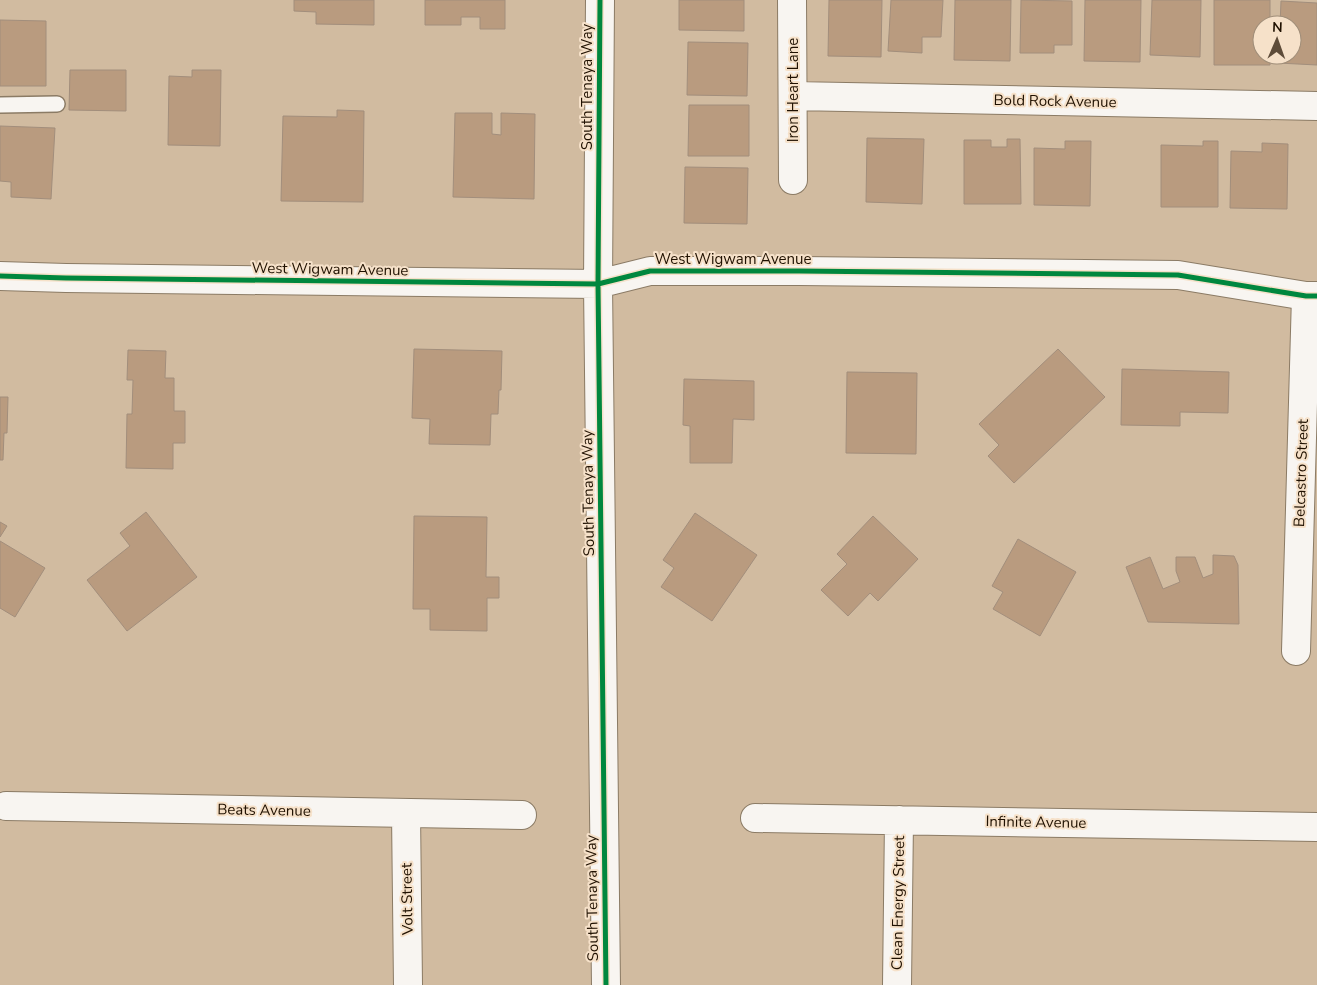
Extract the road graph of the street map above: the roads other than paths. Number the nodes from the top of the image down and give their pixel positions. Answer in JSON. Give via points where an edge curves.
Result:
{"nodes":[{"id":1,"x":600,"y":0,"type":"edge"},
{"id":2,"x":792,"y":0,"type":"edge"},
{"id":3,"x":793,"y":96,"type":"junction"},
{"id":4,"x":58,"y":104,"type":"dead end"},
{"id":5,"x":0,"y":105,"type":"edge"},
{"id":6,"x":1317,"y":106,"type":"edge"},
{"id":7,"x":793,"y":180,"type":"dead end"},
{"id":8,"x":0,"y":276,"type":"edge"},
{"id":9,"x":598,"y":284,"type":"junction"},
{"id":10,"x":1311,"y":296,"type":"edge"},
{"id":11,"x":1296,"y":651,"type":"dead end"},
{"id":12,"x":6,"y":806,"type":"dead end"},
{"id":13,"x":406,"y":813,"type":"junction"},
{"id":14,"x":522,"y":815,"type":"dead end"},
{"id":15,"x":755,"y":818,"type":"dead end"},
{"id":16,"x":899,"y":820,"type":"junction"},
{"id":17,"x":1317,"y":826,"type":"edge"},
{"id":18,"x":408,"y":985,"type":"edge"},
{"id":19,"x":606,"y":985,"type":"edge"},
{"id":20,"x":897,"y":985,"type":"edge"}],
"edges":[{"from":1,"to":9,"type":"street","name":"South Tenaya Way"},
{"from":2,"to":3,"type":"street","name":"Iron Heart Lane"},
{"from":3,"to":6,"type":"street","name":"Bold Rock Avenue"},
{"from":3,"to":7,"type":"street","name":"Iron Heart Lane"},
{"from":4,"to":5,"type":"lane"},
{"from":8,"to":9,"type":"street","name":"West Wigwam Avenue"},
{"from":9,"to":10,"type":"street","name":"West Wigwam Avenue","via":[[650,271],[1178,275]]},
{"from":9,"to":19,"type":"street","name":"South Tenaya Way"},
{"from":10,"to":11,"type":"street","name":"Belcastro Street"},
{"from":12,"to":13,"type":"street","name":"Beats Avenue"},
{"from":13,"to":14,"type":"street","name":"Beats Avenue"},
{"from":13,"to":18,"type":"street","name":"Volt Street"},
{"from":15,"to":16,"type":"street","name":"Infinite Avenue"},
{"from":16,"to":17,"type":"street","name":"Infinite Avenue"},
{"from":16,"to":20,"type":"street","name":"Clean Energy Street"}]}
